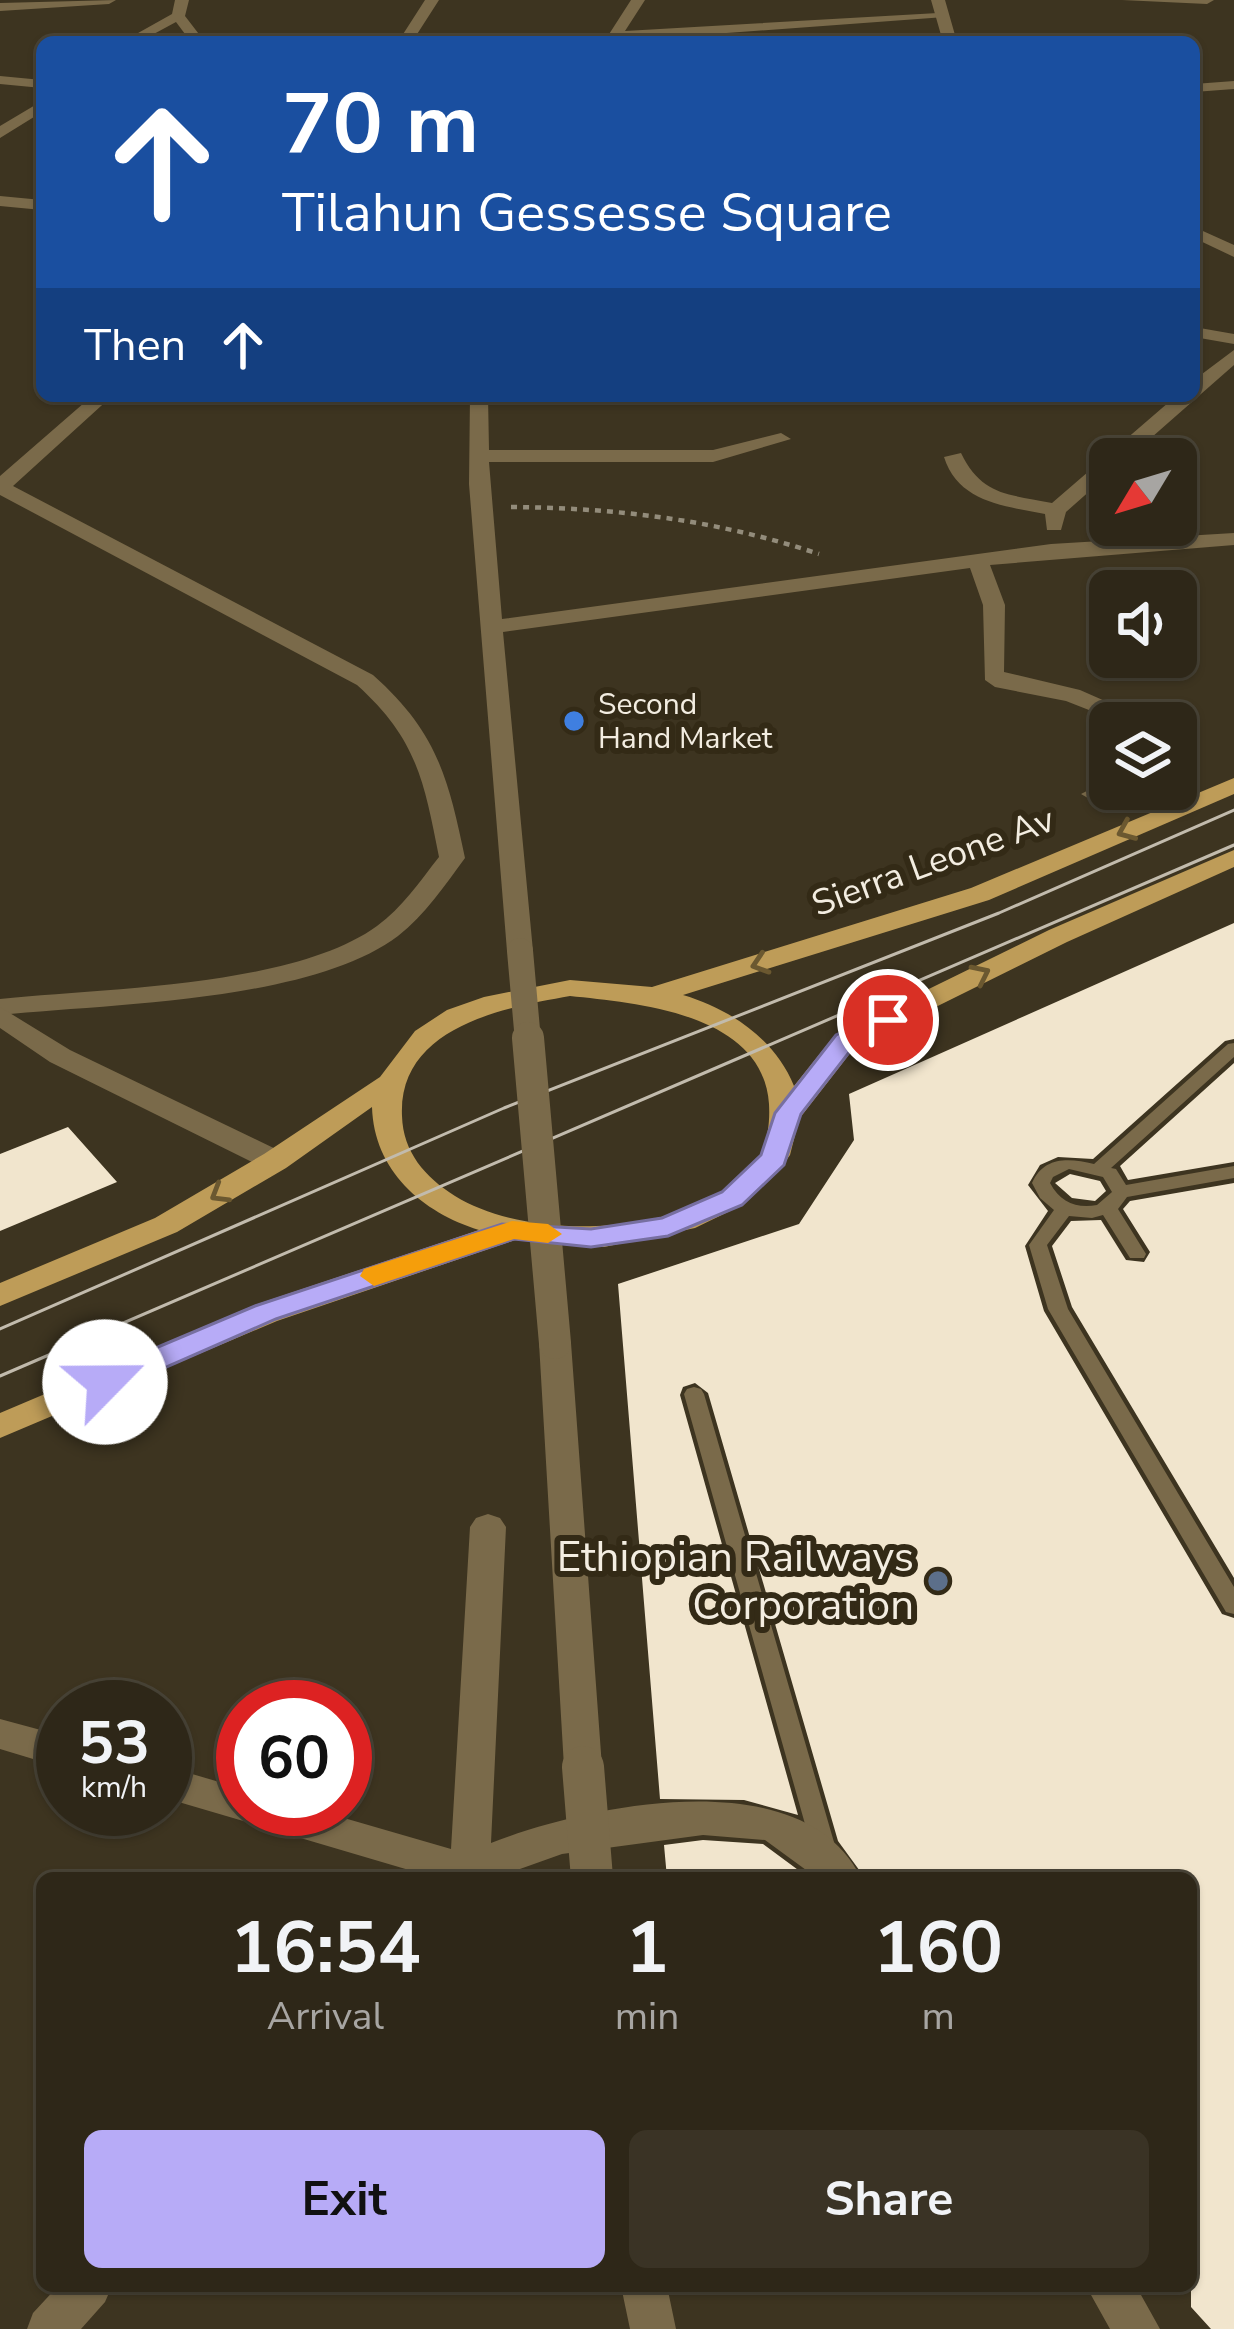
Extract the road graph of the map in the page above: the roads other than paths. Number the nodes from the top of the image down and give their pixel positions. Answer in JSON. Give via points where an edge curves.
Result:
{"nodes":[{"id":1,"x":109,"y":0,"type":"edge"},
{"id":2,"x":182,"y":0,"type":"edge"},
{"id":3,"x":432,"y":0,"type":"edge"},
{"id":4,"x":638,"y":0,"type":"edge"},
{"id":5,"x":938,"y":0,"type":"edge"},
{"id":6,"x":1129,"y":0,"type":"edge"},
{"id":7,"x":1208,"y":0,"type":"edge"},
{"id":8,"x":0,"y":8,"type":"edge"},
{"id":9,"x":178,"y":16,"type":"junction"},
{"id":10,"x":938,"y":17,"type":"junction"},
{"id":11,"x":140,"y":36,"type":"edge"},
{"id":12,"x":194,"y":36,"type":"edge"},
{"id":13,"x":409,"y":36,"type":"edge"},
{"id":14,"x":615,"y":36,"type":"edge"},
{"id":15,"x":657,"y":36,"type":"edge"},
{"id":16,"x":947,"y":36,"type":"edge"},
{"id":17,"x":0,"y":80,"type":"edge"},
{"id":18,"x":36,"y":83,"type":"edge"},
{"id":19,"x":1234,"y":86,"type":"edge"},
{"id":20,"x":1200,"y":88,"type":"edge"},
{"id":21,"x":21,"y":103,"type":"dead end"},
{"id":22,"x":36,"y":104,"type":"edge"},
{"id":23,"x":36,"y":108,"type":"edge"},
{"id":24,"x":0,"y":133,"type":"edge"},
{"id":25,"x":0,"y":201,"type":"edge"},
{"id":26,"x":36,"y":204,"type":"edge"},
{"id":27,"x":1200,"y":235,"type":"edge"},
{"id":28,"x":1234,"y":252,"type":"edge"},
{"id":29,"x":1200,"y":333,"type":"edge"},
{"id":30,"x":1234,"y":339,"type":"edge"},
{"id":31,"x":1234,"y":355,"type":"edge"},
{"id":32,"x":1200,"y":385,"type":"edge"},
{"id":33,"x":96,"y":402,"type":"edge"},
{"id":34,"x":479,"y":402,"type":"edge"},
{"id":35,"x":1180,"y":402,"type":"edge"},
{"id":36,"x":1139,"y":438,"type":"edge"},
{"id":37,"x":781,"y":439,"type":"dead end"},
{"id":38,"x":479,"y":456,"type":"junction"},
{"id":39,"x":954,"y":457,"type":"dead end"},
{"id":40,"x":1089,"y":481,"type":"edge"},
{"id":41,"x":0,"y":487,"type":"edge"},
{"id":42,"x":1056,"y":510,"type":"junction"},
{"id":43,"x":1234,"y":538,"type":"edge"},
{"id":44,"x":1052,"y":550,"type":"junction"},
{"id":45,"x":978,"y":562,"type":"junction"},
{"id":46,"x":491,"y":627,"type":"junction"},
{"id":47,"x":1090,"y":702,"type":"edge"},
{"id":48,"x":1234,"y":785,"type":"edge"},
{"id":49,"x":1234,"y":858,"type":"edge"},
{"id":50,"x":653,"y":995,"type":"junction"},
{"id":51,"x":0,"y":1011,"type":"edge"},
{"id":52,"x":1234,"y":1048,"type":"edge"},
{"id":53,"x":387,"y":1084,"type":"junction"},
{"id":54,"x":788,"y":1113,"type":"junction"},
{"id":55,"x":275,"y":1161,"type":"junction"},
{"id":56,"x":1100,"y":1168,"type":"junction"},
{"id":57,"x":1234,"y":1172,"type":"edge"},
{"id":58,"x":1115,"y":1200,"type":"junction"},
{"id":59,"x":1064,"y":1209,"type":"junction"},
{"id":60,"x":512,"y":1230,"type":"junction"},
{"id":61,"x":1137,"y":1254,"type":"dead end"},
{"id":62,"x":0,"y":1295,"type":"edge"},
{"id":63,"x":694,"y":1394,"type":"dead end"},
{"id":64,"x":0,"y":1426,"type":"edge"},
{"id":65,"x":488,"y":1527,"type":"dead end"},
{"id":66,"x":1234,"y":1606,"type":"edge"},
{"id":67,"x":0,"y":1734,"type":"edge"},
{"id":68,"x":36,"y":1745,"type":"edge"},
{"id":69,"x":343,"y":1836,"type":"edge"},
{"id":70,"x":833,"y":1867,"type":"edge"},
{"id":71,"x":457,"y":1872,"type":"edge"},
{"id":72,"x":467,"y":1872,"type":"edge"},
{"id":73,"x":475,"y":1872,"type":"edge"},
{"id":74,"x":592,"y":1872,"type":"edge"},
{"id":75,"x":84,"y":2292,"type":"edge"},
{"id":76,"x":645,"y":2292,"type":"edge"},
{"id":77,"x":1112,"y":2292,"type":"edge"},
{"id":78,"x":50,"y":2329,"type":"edge"},
{"id":79,"x":653,"y":2329,"type":"edge"},
{"id":80,"x":1137,"y":2329,"type":"edge"}],
"edges":[{"from":1,"to":8,"type":"street"},
{"from":2,"to":9,"type":"street"},
{"from":3,"to":13,"type":"street"},
{"from":4,"to":14,"type":"street"},
{"from":5,"to":10,"type":"street"},
{"from":6,"to":7,"type":"street"},
{"from":9,"to":11,"type":"street"},
{"from":9,"to":12,"type":"street"},
{"from":10,"to":15,"type":"street"},
{"from":10,"to":16,"type":"street"},
{"from":17,"to":18,"type":"street"},
{"from":19,"to":20,"type":"street"},
{"from":21,"to":22,"type":"street"},
{"from":23,"to":24,"type":"street"},
{"from":25,"to":26,"type":"street"},
{"from":27,"to":28,"type":"street"},
{"from":29,"to":30,"type":"street"},
{"from":31,"to":32,"type":"street"},
{"from":33,"to":41,"type":"street"},
{"from":34,"to":38,"type":"street"},
{"from":35,"to":36,"type":"street"},
{"from":37,"to":38,"type":"street","via":[[682,458]]},
{"from":38,"to":46,"type":"street"},
{"from":39,"to":42,"type":"street","via":[[968,487]]},
{"from":40,"to":42,"type":"street"},
{"from":41,"to":51,"type":"street","via":[[364,680],[407,714],[432,759],[452,858],[380,937],[330,960]]},
{"from":42,"to":44,"type":"street"},
{"from":43,"to":44,"type":"street"},
{"from":44,"to":45,"type":"street"},
{"from":45,"to":46,"type":"street"},
{"from":45,"to":47,"type":"street","via":[[999,621],[993,676]]},
{"from":46,"to":74,"type":"street","bridge":true,"via":[[555,1343]]},
{"from":48,"to":50,"type":"main road","name":"Sierra Leone Av","one_way":true,"via":[[980,894]]},
{"from":54,"to":49,"type":"main road","one_way":true,"via":[[845,1041]]},
{"from":50,"to":53,"type":"main road","via":[[570,988],[490,1003],[425,1036]]},
{"from":50,"to":54,"type":"main road","via":[[750,1040],[778,1074]]},
{"from":51,"to":55,"type":"street","via":[[60,1056]]},
{"from":52,"to":56,"type":"lane"},
{"from":53,"to":55,"type":"main road"},
{"from":53,"to":60,"type":"main road","via":[[382,1127],[403,1170],[448,1206]]},
{"from":54,"to":60,"type":"main road","via":[[774,1159],[732,1198],[668,1227],[591,1238]]},
{"from":55,"to":62,"type":"main road","one_way":true,"via":[[166,1225]]},
{"from":56,"to":58,"type":"lane"},
{"from":56,"to":59,"type":"lane","via":[[1067,1163],[1045,1174],[1043,1193]]},
{"from":57,"to":58,"type":"lane"},
{"from":58,"to":59,"type":"lane"},
{"from":58,"to":61,"type":"lane"},
{"from":59,"to":66,"type":"lane","via":[[1038,1245],[1058,1309]]},
{"from":60,"to":64,"type":"main road","via":[[266,1312]]},
{"from":63,"to":70,"type":"lane"},
{"from":65,"to":72,"type":"street"},
{"from":67,"to":68,"type":"street"},
{"from":69,"to":71,"type":"street"},
{"from":70,"to":73,"type":"street","via":[[767,1823],[706,1817],[587,1829]]},
{"from":75,"to":78,"type":"street"},
{"from":76,"to":79,"type":"street"},
{"from":77,"to":80,"type":"street"}]}
